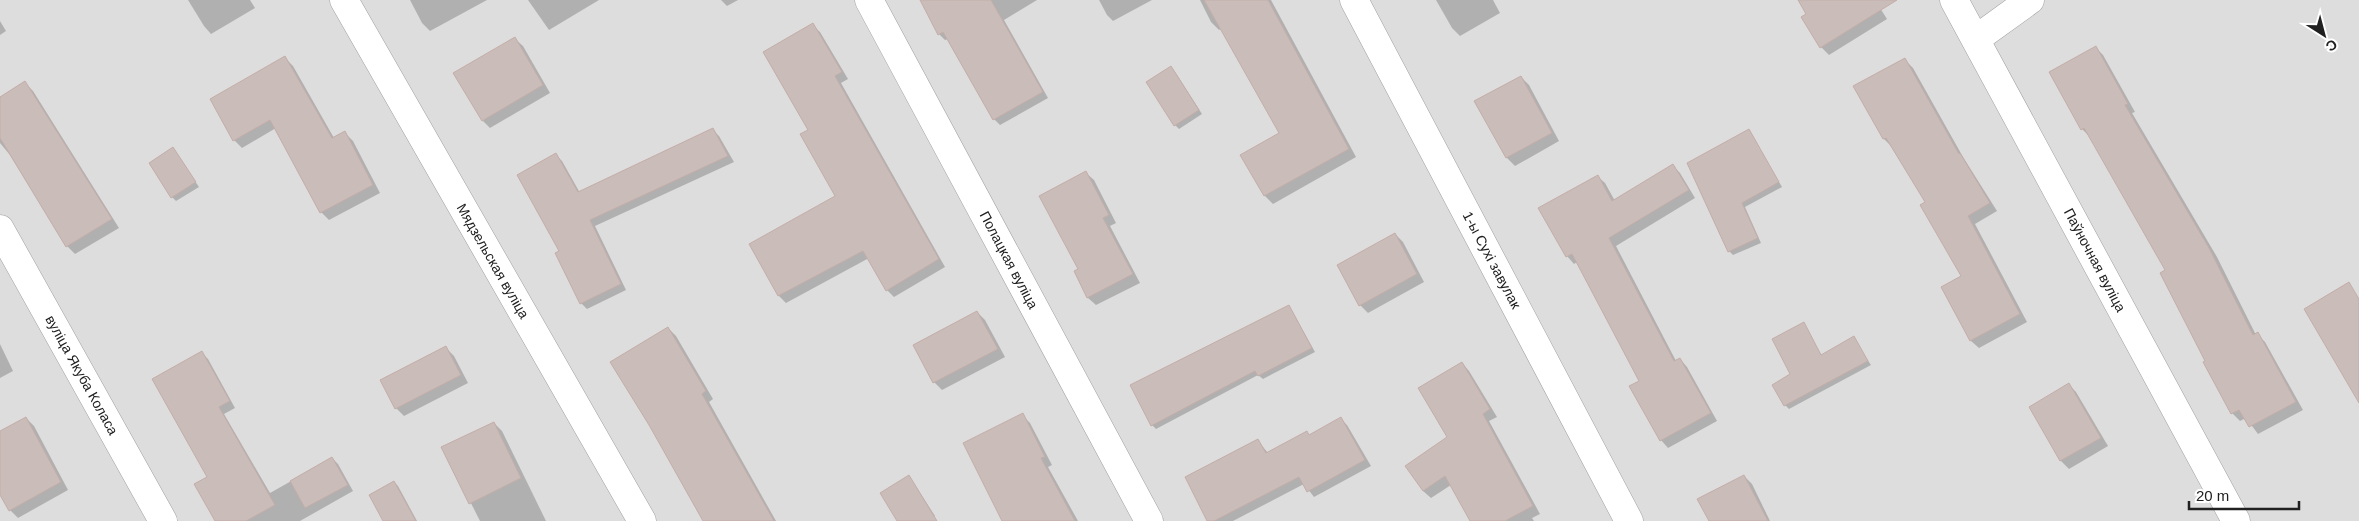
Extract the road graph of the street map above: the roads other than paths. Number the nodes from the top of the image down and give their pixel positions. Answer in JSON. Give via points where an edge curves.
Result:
{"nodes":[{"id":1,"x":344,"y":0,"type":"edge"},
{"id":2,"x":868,"y":0,"type":"edge"},
{"id":3,"x":1354,"y":0,"type":"edge"},
{"id":4,"x":1954,"y":0,"type":"edge"},
{"id":5,"x":2030,"y":0,"type":"edge"},
{"id":6,"x":1976,"y":39,"type":"junction"},
{"id":7,"x":0,"y":228,"type":"edge"},
{"id":8,"x":163,"y":521,"type":"edge"},
{"id":9,"x":642,"y":521,"type":"edge"},
{"id":10,"x":1149,"y":521,"type":"edge"},
{"id":11,"x":1629,"y":521,"type":"edge"},
{"id":12,"x":2236,"y":521,"type":"edge"}],
"edges":[{"from":1,"to":9,"type":"street","name":"Мядзельская вуліца"},
{"from":2,"to":10,"type":"street","name":"Полацкая вуліца"},
{"from":3,"to":11,"type":"street","name":"1-ы Сухі завулак"},
{"from":4,"to":6,"type":"street","name":"Паўночная вуліца"},
{"from":5,"to":6,"type":"street"},
{"from":6,"to":12,"type":"street","name":"Паўночная вуліца"},
{"from":7,"to":8,"type":"street","name":"вуліца Якуба Коласа"}]}
